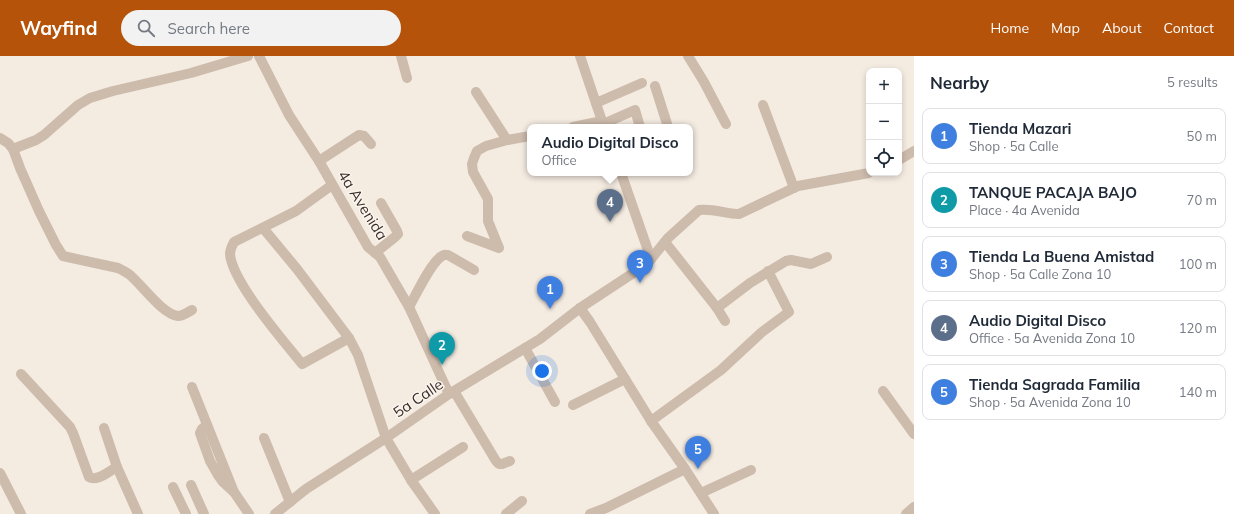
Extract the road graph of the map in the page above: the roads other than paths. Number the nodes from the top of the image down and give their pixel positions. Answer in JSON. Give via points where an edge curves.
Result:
{"nodes":[{"id":1,"x":248,"y":56,"type":"edge"},
{"id":2,"x":259,"y":56,"type":"edge"},
{"id":3,"x":401,"y":56,"type":"edge"},
{"id":4,"x":580,"y":56,"type":"edge"},
{"id":5,"x":688,"y":56,"type":"edge"},
{"id":6,"x":407,"y":78,"type":"dead end"},
{"id":7,"x":642,"y":83,"type":"dead end"},
{"id":8,"x":655,"y":86,"type":"dead end"},
{"id":9,"x":476,"y":92,"type":"dead end"},
{"id":10,"x":596,"y":104,"type":"junction"},
{"id":11,"x":763,"y":105,"type":"dead end"},
{"id":12,"x":603,"y":124,"type":"edge"},
{"id":13,"x":639,"y":124,"type":"edge"},
{"id":14,"x":667,"y":124,"type":"edge"},
{"id":15,"x":726,"y":124,"type":"dead end"},
{"id":16,"x":527,"y":137,"type":"edge"},
{"id":17,"x":0,"y":138,"type":"edge"},
{"id":18,"x":507,"y":140,"type":"junction"},
{"id":19,"x":371,"y":144,"type":"dead end"},
{"id":20,"x":14,"y":149,"type":"junction"},
{"id":21,"x":914,"y":151,"type":"edge"},
{"id":22,"x":902,"y":158,"type":"edge"},
{"id":23,"x":319,"y":161,"type":"junction"},
{"id":24,"x":866,"y":174,"type":"edge"},
{"id":25,"x":622,"y":176,"type":"edge"},
{"id":26,"x":332,"y":185,"type":"junction"},
{"id":27,"x":794,"y":188,"type":"junction"},
{"id":28,"x":381,"y":203,"type":"dead end"},
{"id":29,"x":263,"y":228,"type":"junction"},
{"id":30,"x":467,"y":236,"type":"dead end"},
{"id":31,"x":665,"y":242,"type":"junction"},
{"id":32,"x":375,"y":252,"type":"junction"},
{"id":33,"x":827,"y":257,"type":"dead end"},
{"id":34,"x":651,"y":259,"type":"junction"},
{"id":35,"x":474,"y":270,"type":"dead end"},
{"id":36,"x":768,"y":271,"type":"junction"},
{"id":37,"x":409,"y":307,"type":"junction"},
{"id":38,"x":580,"y":308,"type":"junction"},
{"id":39,"x":717,"y":308,"type":"junction"},
{"id":40,"x":192,"y":310,"type":"dead end"},
{"id":41,"x":725,"y":321,"type":"dead end"},
{"id":42,"x":349,"y":338,"type":"junction"},
{"id":43,"x":525,"y":348,"type":"junction"},
{"id":44,"x":21,"y":374,"type":"dead end"},
{"id":45,"x":625,"y":380,"type":"junction"},
{"id":46,"x":192,"y":387,"type":"dead end"},
{"id":47,"x":884,"y":391,"type":"dead end"},
{"id":48,"x":452,"y":392,"type":"junction"},
{"id":49,"x":555,"y":402,"type":"dead end"},
{"id":50,"x":573,"y":405,"type":"dead end"},
{"id":51,"x":651,"y":421,"type":"junction"},
{"id":52,"x":104,"y":428,"type":"dead end"},
{"id":53,"x":914,"y":434,"type":"edge"},
{"id":54,"x":264,"y":438,"type":"dead end"},
{"id":55,"x":386,"y":438,"type":"junction"},
{"id":56,"x":463,"y":447,"type":"dead end"},
{"id":57,"x":510,"y":461,"type":"dead end"},
{"id":58,"x":117,"y":467,"type":"junction"},
{"id":59,"x":685,"y":469,"type":"junction"},
{"id":60,"x":751,"y":470,"type":"dead end"},
{"id":61,"x":0,"y":473,"type":"edge"},
{"id":62,"x":411,"y":480,"type":"junction"},
{"id":63,"x":191,"y":485,"type":"dead end"},
{"id":64,"x":173,"y":487,"type":"dead end"},
{"id":65,"x":702,"y":493,"type":"junction"},
{"id":66,"x":522,"y":501,"type":"dead end"},
{"id":67,"x":290,"y":502,"type":"junction"},
{"id":68,"x":914,"y":507,"type":"edge"},
{"id":69,"x":607,"y":511,"type":"edge"},
{"id":70,"x":21,"y":514,"type":"edge"},
{"id":71,"x":138,"y":514,"type":"edge"},
{"id":72,"x":186,"y":514,"type":"edge"},
{"id":73,"x":204,"y":514,"type":"edge"},
{"id":74,"x":249,"y":514,"type":"edge"},
{"id":75,"x":275,"y":514,"type":"edge"},
{"id":76,"x":436,"y":514,"type":"edge"},
{"id":77,"x":506,"y":514,"type":"edge"},
{"id":78,"x":590,"y":514,"type":"edge"},
{"id":79,"x":714,"y":514,"type":"edge"},
{"id":80,"x":906,"y":514,"type":"edge"}],
"edges":[{"from":1,"to":20,"type":"street","via":[[90,98],[78,105],[44,135]]},
{"from":2,"to":23,"type":"street","name":"4a Avenida","via":[[289,115]]},
{"from":3,"to":6,"type":"street"},
{"from":4,"to":10,"type":"street"},
{"from":5,"to":15,"type":"street"},
{"from":7,"to":10,"type":"street"},
{"from":8,"to":14,"type":"street"},
{"from":9,"to":18,"type":"street"},
{"from":10,"to":12,"type":"street"},
{"from":11,"to":27,"type":"street"},
{"from":12,"to":13,"type":"street","via":[[635,110]]},
{"from":16,"to":18,"type":"street"},
{"from":17,"to":20,"type":"street"},
{"from":18,"to":30,"type":"street","via":[[480,149],[472,164],[474,176],[488,199],[488,221],[500,248]]},
{"from":19,"to":23,"type":"street","via":[[364,136],[359,135]]},
{"from":20,"to":40,"type":"street","via":[[39,212],[63,256],[124,271],[163,308],[173,314],[180,316]]},
{"from":21,"to":22,"type":"street"},
{"from":23,"to":26,"type":"street","name":"4a Avenida"},
{"from":24,"to":27,"type":"street","name":"5a Calle"},
{"from":25,"to":34,"type":"street"},
{"from":26,"to":29,"type":"street","via":[[296,211]]},
{"from":26,"to":32,"type":"street","name":"4a Avenida","via":[[368,247]]},
{"from":27,"to":31,"type":"street","name":"5a Calle","via":[[739,214],[699,210]]},
{"from":28,"to":32,"type":"street","via":[[398,234]]},
{"from":29,"to":42,"type":"street"},
{"from":29,"to":42,"type":"street","via":[[234,242],[230,253],[232,262],[245,289],[302,364]]},
{"from":31,"to":34,"type":"street","name":"5a Calle"},
{"from":31,"to":39,"type":"street"},
{"from":32,"to":37,"type":"street","name":"4a Avenida"},
{"from":33,"to":36,"type":"street","via":[[811,264],[790,260]]},
{"from":34,"to":38,"type":"street","name":"5a Calle"},
{"from":35,"to":37,"type":"street","via":[[448,255],[441,256]]},
{"from":36,"to":39,"type":"street"},
{"from":36,"to":51,"type":"street","via":[[789,312],[762,332],[722,370]]},
{"from":37,"to":48,"type":"street","name":"4a Avenida"},
{"from":38,"to":43,"type":"street","name":"5a Calle"},
{"from":38,"to":45,"type":"street"},
{"from":39,"to":41,"type":"street"},
{"from":42,"to":55,"type":"street","via":[[358,355]]},
{"from":43,"to":48,"type":"street","name":"5a Calle"},
{"from":43,"to":49,"type":"street"},
{"from":44,"to":58,"type":"street","via":[[70,427],[91,479],[96,479]]},
{"from":45,"to":50,"type":"street"},
{"from":45,"to":51,"type":"street"},
{"from":46,"to":74,"type":"street","via":[[207,425],[200,433],[210,461],[220,479],[234,492]]},
{"from":47,"to":53,"type":"street"},
{"from":48,"to":55,"type":"street","name":"5a Calle"},
{"from":48,"to":57,"type":"street","name":"4a Avenida","via":[[498,464]]},
{"from":51,"to":59,"type":"street"},
{"from":52,"to":58,"type":"street"},
{"from":54,"to":67,"type":"street"},
{"from":55,"to":62,"type":"street"},
{"from":55,"to":67,"type":"street","name":"5a Calle"},
{"from":56,"to":62,"type":"street"},
{"from":58,"to":71,"type":"street"},
{"from":59,"to":65,"type":"street"},
{"from":59,"to":69,"type":"street"},
{"from":60,"to":65,"type":"street"},
{"from":61,"to":70,"type":"street"},
{"from":62,"to":76,"type":"street"},
{"from":63,"to":73,"type":"street"},
{"from":64,"to":72,"type":"street"},
{"from":65,"to":79,"type":"street"},
{"from":66,"to":77,"type":"street"},
{"from":67,"to":75,"type":"street","name":"5a Calle"},
{"from":68,"to":80,"type":"street"},
{"from":69,"to":78,"type":"street"}]}
